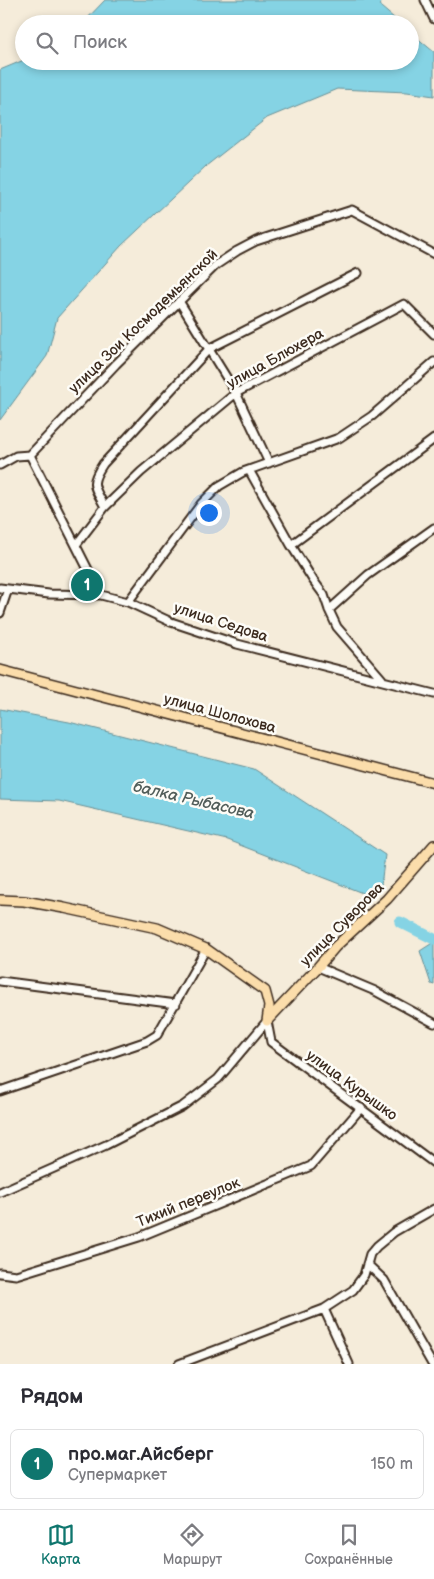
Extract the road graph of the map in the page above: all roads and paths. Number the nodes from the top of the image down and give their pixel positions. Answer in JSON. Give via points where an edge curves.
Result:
{"nodes":[{"id":1,"x":425,"y":0,"type":"edge"},
{"id":2,"x":434,"y":19,"type":"edge"},
{"id":3,"x":434,"y":254,"type":"edge"},
{"id":4,"x":358,"y":273,"type":"dead end"},
{"id":5,"x":179,"y":301,"type":"junction"},
{"id":6,"x":434,"y":334,"type":"edge"},
{"id":7,"x":209,"y":349,"type":"junction"},
{"id":8,"x":434,"y":362,"type":"edge"},
{"id":9,"x":236,"y":393,"type":"junction"},
{"id":10,"x":434,"y":439,"type":"edge"},
{"id":11,"x":30,"y":455,"type":"junction"},
{"id":12,"x":270,"y":463,"type":"junction"},
{"id":13,"x":0,"y":465,"type":"edge"},
{"id":14,"x":249,"y":470,"type":"junction"},
{"id":15,"x":105,"y":507,"type":"junction"},
{"id":16,"x":434,"y":528,"type":"edge"},
{"id":17,"x":76,"y":545,"type":"junction"},
{"id":18,"x":291,"y":545,"type":"junction"},
{"id":19,"x":4,"y":588,"type":"edge"},
{"id":20,"x":101,"y":595,"type":"junction"},
{"id":21,"x":128,"y":602,"type":"junction"},
{"id":22,"x":329,"y":610,"type":"junction"},
{"id":23,"x":0,"y":613,"type":"edge"},
{"id":24,"x":0,"y":670,"type":"edge"},
{"id":25,"x":383,"y":680,"type":"junction"},
{"id":26,"x":434,"y":694,"type":"edge"},
{"id":27,"x":434,"y":783,"type":"edge"},
{"id":28,"x":434,"y":845,"type":"edge"},
{"id":29,"x":0,"y":900,"type":"edge"},
{"id":30,"x":206,"y":949,"type":"junction"},
{"id":31,"x":318,"y":967,"type":"junction"},
{"id":32,"x":0,"y":981,"type":"edge"},
{"id":33,"x":176,"y":1004,"type":"junction"},
{"id":34,"x":266,"y":1021,"type":"junction"},
{"id":35,"x":434,"y":1023,"type":"edge"},
{"id":36,"x":0,"y":1091,"type":"edge"},
{"id":37,"x":361,"y":1108,"type":"junction"},
{"id":38,"x":434,"y":1163,"type":"edge"},
{"id":39,"x":0,"y":1192,"type":"edge"},
{"id":40,"x":434,"y":1208,"type":"edge"},
{"id":41,"x":367,"y":1264,"type":"junction"},
{"id":42,"x":0,"y":1273,"type":"edge"},
{"id":43,"x":324,"y":1309,"type":"junction"},
{"id":44,"x":179,"y":1364,"type":"edge"},
{"id":45,"x":350,"y":1364,"type":"edge"},
{"id":46,"x":432,"y":1364,"type":"edge"}],
"edges":[{"from":1,"to":2,"type":"street"},
{"from":3,"to":5,"type":"street","name":"улица Зои Космодемьянской","via":[[352,210],[237,250],[216,265]]},
{"from":4,"to":7,"type":"street"},
{"from":5,"to":7,"type":"street"},
{"from":5,"to":11,"type":"street","name":"улица Зои Космодемьянской"},
{"from":6,"to":9,"type":"street","name":"улица Блюхера","via":[[404,304]]},
{"from":7,"to":9,"type":"street"},
{"from":7,"to":15,"type":"street","via":[[95,476],[93,486]]},
{"from":8,"to":12,"type":"street","via":[[372,416],[339,438]]},
{"from":9,"to":12,"type":"street"},
{"from":9,"to":15,"type":"street","name":"улица Блюхера","via":[[141,472]]},
{"from":10,"to":18,"type":"street"},
{"from":11,"to":13,"type":"street","via":[[16,456]]},
{"from":11,"to":17,"type":"street"},
{"from":12,"to":14,"type":"street"},
{"from":14,"to":18,"type":"street"},
{"from":14,"to":21,"type":"street","via":[[219,486],[201,504]]},
{"from":15,"to":17,"type":"street","name":"улица Блюхера"},
{"from":16,"to":22,"type":"street","via":[[368,575]]},
{"from":17,"to":20,"type":"street"},
{"from":18,"to":22,"type":"street","via":[[324,594]]},
{"from":19,"to":20,"type":"street","name":"улица Седова","via":[[49,594]]},
{"from":19,"to":23,"type":"street"},
{"from":20,"to":21,"type":"street","name":"улица Седова"},
{"from":21,"to":25,"type":"street","name":"улица Седова","via":[[171,622],[237,644]]},
{"from":22,"to":25,"type":"street","via":[[337,627]]},
{"from":24,"to":27,"type":"main road","name":"улица Шолохова"},
{"from":25,"to":26,"type":"street","name":"улица Седова"},
{"from":28,"to":31,"type":"main road","name":"улица Суворова","via":[[387,899],[335,946]]},
{"from":29,"to":30,"type":"main road","via":[[64,908],[157,928]]},
{"from":30,"to":33,"type":"street"},
{"from":30,"to":34,"type":"main road","via":[[265,991],[269,1006]]},
{"from":31,"to":34,"type":"main road","name":"улица Суворова"},
{"from":31,"to":35,"type":"street","via":[[375,991]]},
{"from":32,"to":33,"type":"street"},
{"from":33,"to":36,"type":"street","via":[[157,1035],[146,1041]]},
{"from":34,"to":37,"type":"street","name":"улица Курышко","via":[[271,1042]]},
{"from":34,"to":39,"type":"street","via":[[218,1079],[183,1106],[106,1145]]},
{"from":37,"to":38,"type":"street","name":"улица Курышко"},
{"from":37,"to":42,"type":"street","name":"Тихий переулок","via":[[311,1166],[139,1237],[16,1275]]},
{"from":40,"to":41,"type":"street","via":[[377,1246]]},
{"from":41,"to":43,"type":"street","via":[[364,1275],[353,1290]]},
{"from":41,"to":46,"type":"street","via":[[384,1280]]},
{"from":43,"to":44,"type":"street"},
{"from":43,"to":45,"type":"street"}]}
